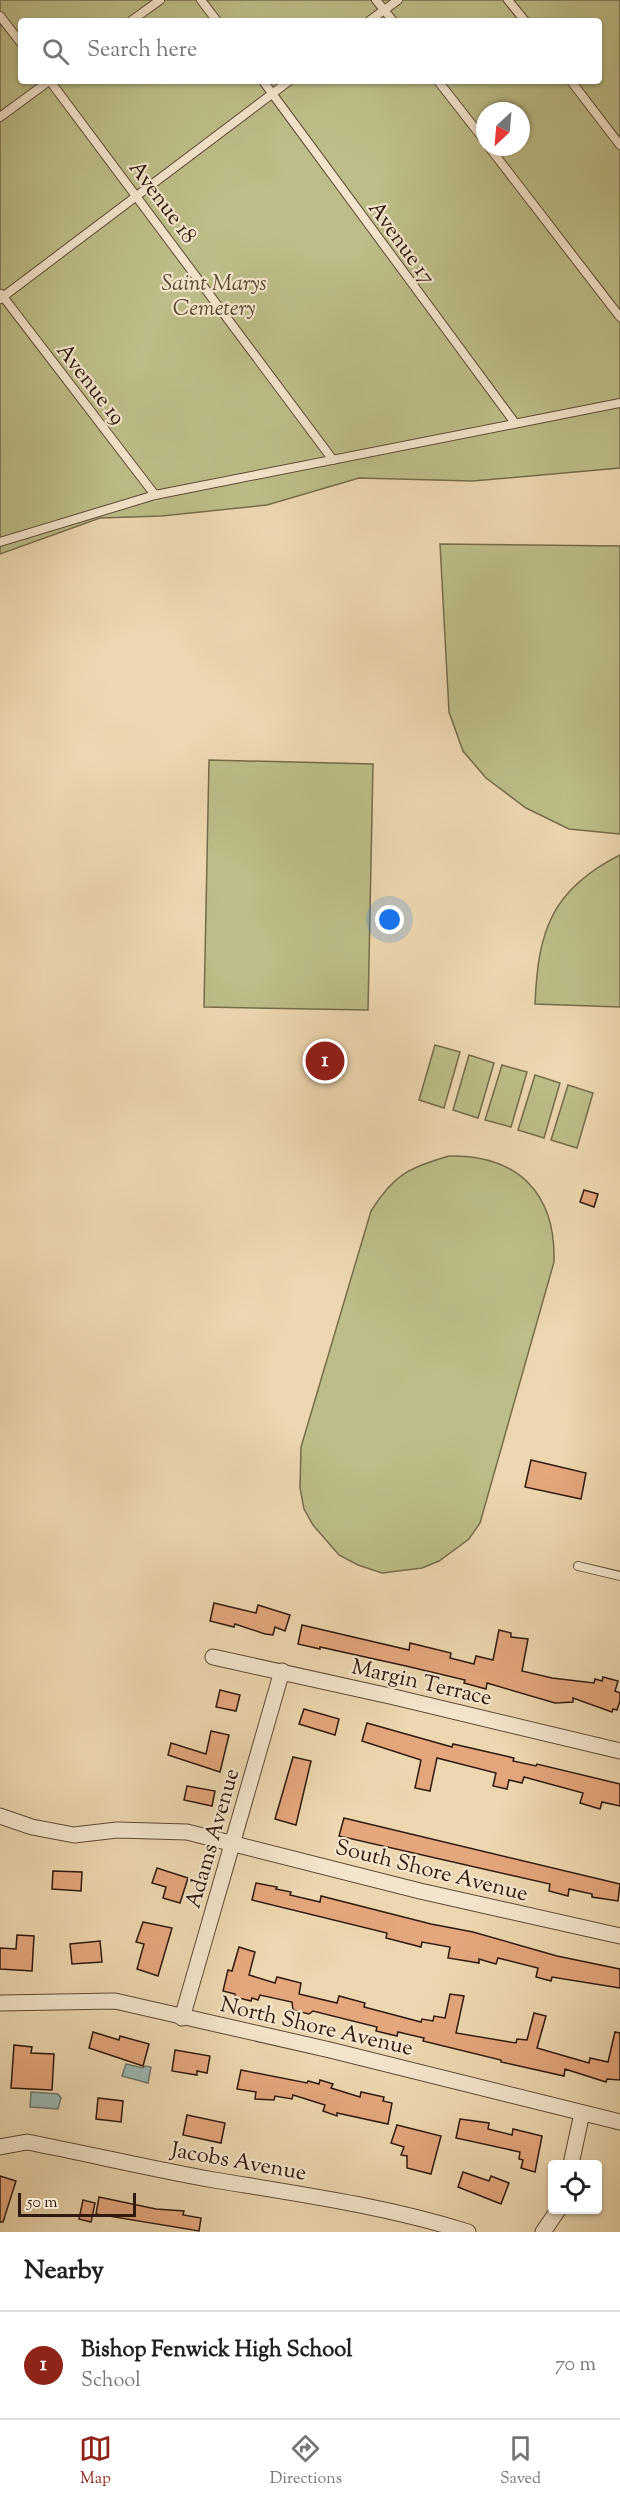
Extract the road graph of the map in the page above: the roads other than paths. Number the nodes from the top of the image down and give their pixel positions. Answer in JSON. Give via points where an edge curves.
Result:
{"nodes":[{"id":1,"x":159,"y":0,"type":"edge"},
{"id":2,"x":201,"y":0,"type":"edge"},
{"id":3,"x":376,"y":0,"type":"edge"},
{"id":4,"x":398,"y":0,"type":"edge"},
{"id":5,"x":508,"y":0,"type":"edge"},
{"id":6,"x":384,"y":10,"type":"junction"},
{"id":7,"x":0,"y":16,"type":"edge"},
{"id":8,"x":135,"y":18,"type":"edge"},
{"id":9,"x":215,"y":18,"type":"edge"},
{"id":10,"x":373,"y":18,"type":"edge"},
{"id":11,"x":391,"y":18,"type":"edge"},
{"id":12,"x":523,"y":18,"type":"edge"},
{"id":13,"x":18,"y":39,"type":"edge"},
{"id":14,"x":46,"y":84,"type":"edge"},
{"id":15,"x":52,"y":84,"type":"edge"},
{"id":16,"x":265,"y":84,"type":"edge"},
{"id":17,"x":285,"y":84,"type":"edge"},
{"id":18,"x":440,"y":84,"type":"edge"},
{"id":19,"x":573,"y":84,"type":"edge"},
{"id":20,"x":272,"y":94,"type":"junction"},
{"id":21,"x":0,"y":117,"type":"edge"},
{"id":22,"x":476,"y":130,"type":"edge"},
{"id":23,"x":620,"y":145,"type":"edge"},
{"id":24,"x":496,"y":156,"type":"edge"},
{"id":25,"x":137,"y":194,"type":"junction"},
{"id":26,"x":1,"y":296,"type":"edge"},
{"id":27,"x":620,"y":317,"type":"edge"},
{"id":28,"x":620,"y":402,"type":"edge"},
{"id":29,"x":515,"y":423,"type":"junction"},
{"id":30,"x":333,"y":460,"type":"junction"},
{"id":31,"x":155,"y":495,"type":"junction"},
{"id":32,"x":0,"y":542,"type":"edge"},
{"id":33,"x":578,"y":1566,"type":"dead end"},
{"id":34,"x":620,"y":1576,"type":"edge"},
{"id":35,"x":213,"y":1657,"type":"dead end"},
{"id":36,"x":282,"y":1671,"type":"junction"},
{"id":37,"x":620,"y":1752,"type":"edge"},
{"id":38,"x":0,"y":1816,"type":"edge"},
{"id":39,"x":234,"y":1843,"type":"junction"},
{"id":40,"x":620,"y":1936,"type":"edge"},
{"id":41,"x":0,"y":2003,"type":"edge"},
{"id":42,"x":182,"y":2018,"type":"junction"},
{"id":43,"x":582,"y":2113,"type":"junction"},
{"id":44,"x":620,"y":2122,"type":"edge"},
{"id":45,"x":0,"y":2147,"type":"edge"},
{"id":46,"x":572,"y":2160,"type":"edge"},
{"id":47,"x":555,"y":2214,"type":"edge"},
{"id":48,"x":468,"y":2232,"type":"edge"},
{"id":49,"x":543,"y":2232,"type":"edge"}],
"edges":[{"from":1,"to":8,"type":"lane"},
{"from":2,"to":9,"type":"lane"},
{"from":3,"to":6,"type":"lane"},
{"from":4,"to":6,"type":"lane"},
{"from":5,"to":12,"type":"lane"},
{"from":6,"to":10,"type":"lane"},
{"from":6,"to":11,"type":"lane"},
{"from":7,"to":13,"type":"lane"},
{"from":14,"to":21,"type":"lane"},
{"from":15,"to":25,"type":"lane","name":"Avenue 18"},
{"from":16,"to":20,"type":"lane","name":"Avenue 17"},
{"from":17,"to":20,"type":"lane"},
{"from":18,"to":22,"type":"lane"},
{"from":19,"to":23,"type":"lane"},
{"from":20,"to":25,"type":"lane"},
{"from":20,"to":29,"type":"lane","name":"Avenue 17"},
{"from":24,"to":27,"type":"lane"},
{"from":25,"to":26,"type":"lane"},
{"from":25,"to":30,"type":"lane","name":"Avenue 18"},
{"from":26,"to":31,"type":"lane","name":"Avenue 19"},
{"from":28,"to":29,"type":"lane"},
{"from":29,"to":30,"type":"lane"},
{"from":30,"to":31,"type":"lane"},
{"from":31,"to":32,"type":"lane"},
{"from":33,"to":34,"type":"lane"},
{"from":35,"to":36,"type":"street","name":"Margin Terrace"},
{"from":36,"to":37,"type":"street","name":"Margin Terrace"},
{"from":36,"to":39,"type":"street","name":"Adams Avenue"},
{"from":38,"to":39,"type":"street","name":"South Shore Avenue","via":[[74,1835],[117,1830],[187,1832]]},
{"from":39,"to":40,"type":"street","name":"South Shore Avenue","via":[[420,1891]]},
{"from":39,"to":42,"type":"street","name":"Adams Avenue"},
{"from":41,"to":42,"type":"street","name":"North Shore Avenue","via":[[115,2001]]},
{"from":42,"to":43,"type":"street","name":"North Shore Avenue","via":[[330,2050]]},
{"from":43,"to":44,"type":"street","name":"North Shore Avenue"},
{"from":43,"to":46,"type":"street"},
{"from":45,"to":48,"type":"street","name":"Jacobs Avenue","via":[[27,2142],[214,2180],[289,2190],[432,2220]]},
{"from":47,"to":49,"type":"street"}]}
